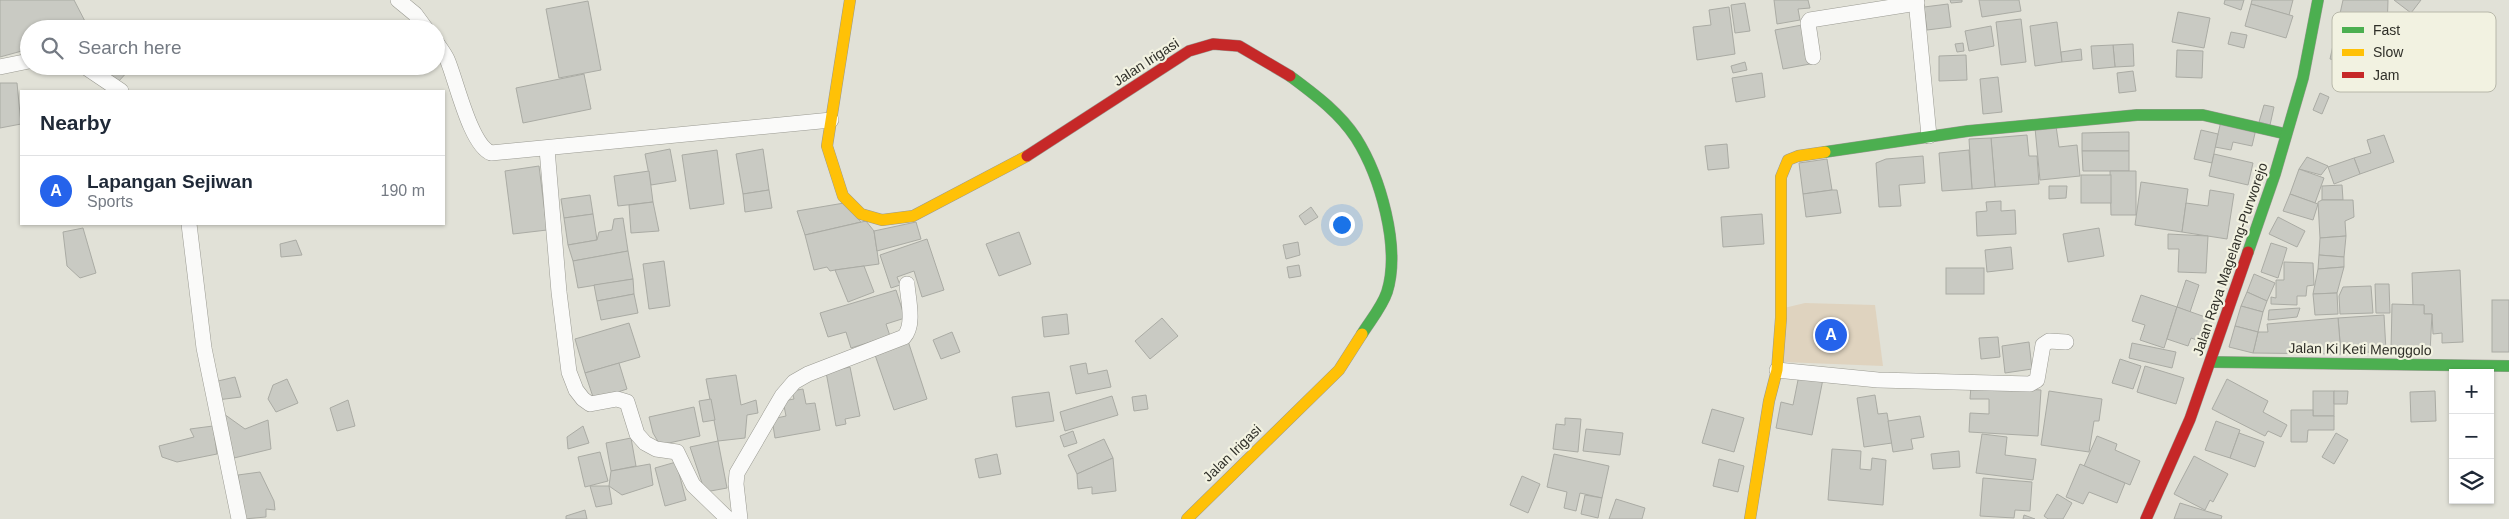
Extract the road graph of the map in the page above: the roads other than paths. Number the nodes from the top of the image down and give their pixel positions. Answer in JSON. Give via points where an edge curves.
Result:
{"nodes":[{"id":1,"x":398,"y":0,"type":"edge"},
{"id":2,"x":850,"y":0,"type":"edge"},
{"id":3,"x":2318,"y":0,"type":"edge"},
{"id":4,"x":1916,"y":2,"type":"edge"},
{"id":5,"x":419,"y":20,"type":"edge"},
{"id":6,"x":445,"y":56,"type":"edge"},
{"id":7,"x":1813,"y":57,"type":"dead end"},
{"id":8,"x":20,"y":63,"type":"edge"},
{"id":9,"x":0,"y":67,"type":"edge"},
{"id":10,"x":97,"y":75,"type":"edge"},
{"id":11,"x":120,"y":90,"type":"edge"},
{"id":12,"x":831,"y":120,"type":"junction"},
{"id":13,"x":2286,"y":134,"type":"junction"},
{"id":14,"x":1929,"y":136,"type":"junction"},
{"id":15,"x":547,"y":149,"type":"junction"},
{"id":16,"x":189,"y":225,"type":"edge"},
{"id":17,"x":907,"y":284,"type":"dead end"},
{"id":18,"x":2066,"y":342,"type":"dead end"},
{"id":19,"x":2211,"y":362,"type":"junction"},
{"id":20,"x":2509,"y":366,"type":"edge"},
{"id":21,"x":1777,"y":370,"type":"junction"},
{"id":22,"x":240,"y":519,"type":"edge"},
{"id":23,"x":728,"y":519,"type":"edge"},
{"id":24,"x":740,"y":519,"type":"edge"},
{"id":25,"x":1187,"y":519,"type":"edge"},
{"id":26,"x":1750,"y":519,"type":"edge"},
{"id":27,"x":2146,"y":519,"type":"edge"}],
"edges":[{"from":1,"to":5,"type":"street"},
{"from":2,"to":12,"type":"street","name":"Jalan Irigasi"},
{"from":3,"to":13,"type":"street","name":"Jalan Raya Magelang-Purworejo","via":[[2303,78]]},
{"from":4,"to":7,"type":"street","via":[[1810,20]]},
{"from":4,"to":14,"type":"street"},
{"from":6,"to":15,"type":"street","via":[[484,148],[496,153]]},
{"from":8,"to":9,"type":"street"},
{"from":10,"to":11,"type":"street"},
{"from":12,"to":15,"type":"street"},
{"from":12,"to":25,"type":"street","name":"Jalan Irigasi","via":[[827,146],[843,196],[867,217],[893,220],[913,216],[1027,156],[1189,51],[1213,44],[1239,46],[1286,73],[1330,107],[1356,138],[1380,188],[1391,238],[1387,291],[1339,370]]},
{"from":13,"to":14,"type":"street","via":[[2212,117],[2173,114],[2076,120]]},
{"from":13,"to":19,"type":"street","name":"Jalan Raya Magelang-Purworejo"},
{"from":14,"to":21,"type":"street","via":[[1798,156],[1785,163],[1781,173],[1781,318]]},
{"from":15,"to":23,"type":"street","via":[[559,292],[569,372],[576,390],[590,404],[617,399],[627,402],[637,434],[656,449],[677,452],[693,485]]},
{"from":16,"to":22,"type":"street","via":[[204,348]]},
{"from":17,"to":24,"type":"street","via":[[910,320],[904,336],[800,377],[782,396],[737,473]]},
{"from":18,"to":21,"type":"street","via":[[2049,341],[2043,345],[2037,380],[2030,384],[1878,380]]},
{"from":19,"to":20,"type":"street","name":"Jalan Ki Keti Menggolo"},
{"from":19,"to":27,"type":"street","name":"Jalan Raya Magelang-Purworejo"},
{"from":21,"to":26,"type":"street"}]}
